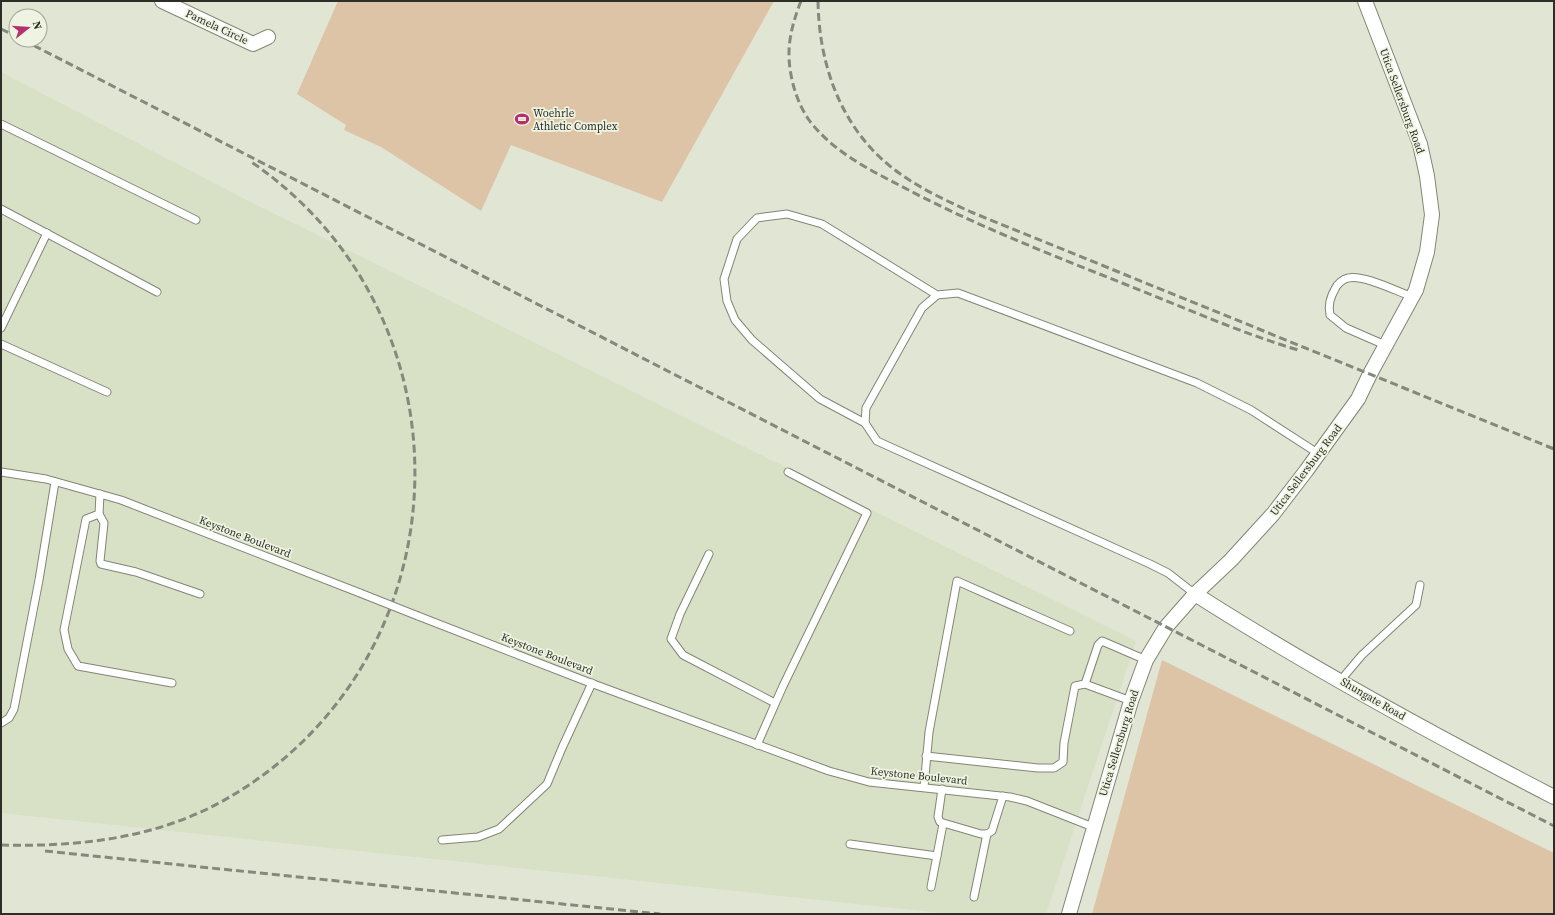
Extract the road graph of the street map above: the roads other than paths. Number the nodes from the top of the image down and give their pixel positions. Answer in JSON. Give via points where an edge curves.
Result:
{"nodes":[{"id":1,"x":1365,"y":1,"type":"edge"},
{"id":2,"x":164,"y":2,"type":"edge"},
{"id":3,"x":268,"y":37,"type":"dead end"},
{"id":4,"x":1,"y":124,"type":"edge"},
{"id":5,"x":1,"y":209,"type":"edge"},
{"id":6,"x":196,"y":220,"type":"dead end"},
{"id":7,"x":47,"y":233,"type":"junction"},
{"id":8,"x":157,"y":292,"type":"dead end"},
{"id":9,"x":937,"y":295,"type":"junction"},
{"id":10,"x":1413,"y":297,"type":"junction"},
{"id":11,"x":1,"y":328,"type":"edge"},
{"id":12,"x":1,"y":344,"type":"edge"},
{"id":13,"x":1385,"y":345,"type":"junction"},
{"id":14,"x":107,"y":392,"type":"dead end"},
{"id":15,"x":865,"y":423,"type":"junction"},
{"id":16,"x":1319,"y":454,"type":"junction"},
{"id":17,"x":1,"y":472,"type":"edge"},
{"id":18,"x":788,"y":472,"type":"dead end"},
{"id":19,"x":55,"y":482,"type":"junction"},
{"id":20,"x":100,"y":494,"type":"junction"},
{"id":21,"x":98,"y":514,"type":"junction"},
{"id":22,"x":709,"y":554,"type":"dead end"},
{"id":23,"x":1420,"y":585,"type":"dead end"},
{"id":24,"x":200,"y":594,"type":"dead end"},
{"id":25,"x":1195,"y":594,"type":"junction"},
{"id":26,"x":1070,"y":631,"type":"dead end"},
{"id":27,"x":1146,"y":660,"type":"junction"},
{"id":28,"x":1340,"y":681,"type":"junction"},
{"id":29,"x":172,"y":683,"type":"dead end"},
{"id":30,"x":592,"y":683,"type":"junction"},
{"id":31,"x":1085,"y":684,"type":"junction"},
{"id":32,"x":1131,"y":700,"type":"junction"},
{"id":33,"x":776,"y":703,"type":"junction"},
{"id":34,"x":1,"y":723,"type":"edge"},
{"id":35,"x":757,"y":745,"type":"junction"},
{"id":36,"x":926,"y":756,"type":"junction"},
{"id":37,"x":924,"y":787,"type":"junction"},
{"id":38,"x":942,"y":789,"type":"junction"},
{"id":39,"x":1003,"y":796,"type":"junction"},
{"id":40,"x":1554,"y":797,"type":"edge"},
{"id":41,"x":943,"y":824,"type":"junction"},
{"id":42,"x":1093,"y":827,"type":"junction"},
{"id":43,"x":987,"y":834,"type":"junction"},
{"id":44,"x":442,"y":840,"type":"dead end"},
{"id":45,"x":850,"y":844,"type":"dead end"},
{"id":46,"x":937,"y":856,"type":"junction"},
{"id":47,"x":931,"y":887,"type":"dead end"},
{"id":48,"x":974,"y":897,"type":"dead end"},
{"id":49,"x":1069,"y":914,"type":"edge"}],
"edges":[{"from":1,"to":10,"type":"street","name":"Utica Sellersburg Road","via":[[1420,144],[1427,176],[1432,215],[1427,252]]},
{"from":2,"to":3,"type":"street","name":"Pamela Circle","via":[[253,44]]},
{"from":4,"to":6,"type":"lane"},
{"from":5,"to":7,"type":"lane"},
{"from":7,"to":8,"type":"lane"},
{"from":7,"to":11,"type":"lane"},
{"from":9,"to":15,"type":"lane","via":[[918,315],[866,408]]},
{"from":9,"to":15,"type":"lane","via":[[822,224],[787,214],[757,218],[737,239],[724,279],[727,301],[735,320],[752,340],[814,394]]},
{"from":9,"to":16,"type":"lane","via":[[958,293],[1197,383],[1252,410]]},
{"from":10,"to":13,"type":"street","name":"Utica Sellersburg Road"},
{"from":10,"to":13,"type":"lane","via":[[1364,279],[1350,277],[1336,286],[1330,298],[1330,315],[1346,328]]},
{"from":12,"to":14,"type":"lane"},
{"from":13,"to":16,"type":"street","name":"Utica Sellersburg Road","via":[[1358,400]]},
{"from":15,"to":25,"type":"lane","via":[[877,441],[1150,564],[1168,573]]},
{"from":16,"to":25,"type":"street","name":"Utica Sellersburg Road","via":[[1274,514]]},
{"from":17,"to":19,"type":"lane","name":"Keystone Boulevard"},
{"from":18,"to":33,"type":"lane","via":[[867,513]]},
{"from":19,"to":20,"type":"lane","name":"Keystone Boulevard"},
{"from":19,"to":34,"type":"lane","via":[[14,709],[9,718]]},
{"from":20,"to":21,"type":"lane"},
{"from":20,"to":30,"type":"lane","name":"Keystone Boulevard","bridge":true,"via":[[122,500]]},
{"from":21,"to":24,"type":"lane","via":[[104,523],[101,564],[136,572]]},
{"from":21,"to":29,"type":"lane","via":[[86,519],[64,630],[68,649],[78,666]]},
{"from":22,"to":33,"type":"lane","via":[[671,639],[683,655]]},
{"from":23,"to":28,"type":"lane","via":[[1416,604],[1362,655]]},
{"from":25,"to":27,"type":"street","name":"Utica Sellersburg Road","via":[[1166,627]]},
{"from":25,"to":28,"type":"street","name":"Shungate Road","via":[[1251,630]]},
{"from":26,"to":36,"type":"lane","via":[[957,581]]},
{"from":27,"to":31,"type":"lane","via":[[1102,641],[1098,645]]},
{"from":27,"to":32,"type":"street","name":"Utica Sellersburg Road"},
{"from":28,"to":40,"type":"street","name":"Shungate Road"},
{"from":30,"to":35,"type":"lane","name":"Keystone Boulevard"},
{"from":30,"to":44,"type":"lane","via":[[547,784],[499,829],[478,837]]},
{"from":31,"to":32,"type":"lane"},
{"from":31,"to":36,"type":"lane","via":[[1074,686],[1063,762],[1054,768]]},
{"from":32,"to":42,"type":"street","name":"Utica Sellersburg Road"},
{"from":33,"to":35,"type":"lane"},
{"from":35,"to":37,"type":"lane","name":"Keystone Boulevard","via":[[829,771],[869,782]]},
{"from":36,"to":37,"type":"lane"},
{"from":37,"to":38,"type":"lane","name":"Keystone Boulevard"},
{"from":38,"to":39,"type":"lane","name":"Keystone Boulevard"},
{"from":38,"to":41,"type":"lane","via":[[938,817]]},
{"from":39,"to":42,"type":"lane","name":"Keystone Boulevard","via":[[1027,801]]},
{"from":39,"to":43,"type":"lane","via":[[992,831]]},
{"from":41,"to":43,"type":"lane"},
{"from":41,"to":46,"type":"lane"},
{"from":42,"to":49,"type":"street","name":"Utica Sellersburg Road"},
{"from":43,"to":48,"type":"lane"},
{"from":45,"to":46,"type":"lane"},
{"from":46,"to":47,"type":"lane"}]}
